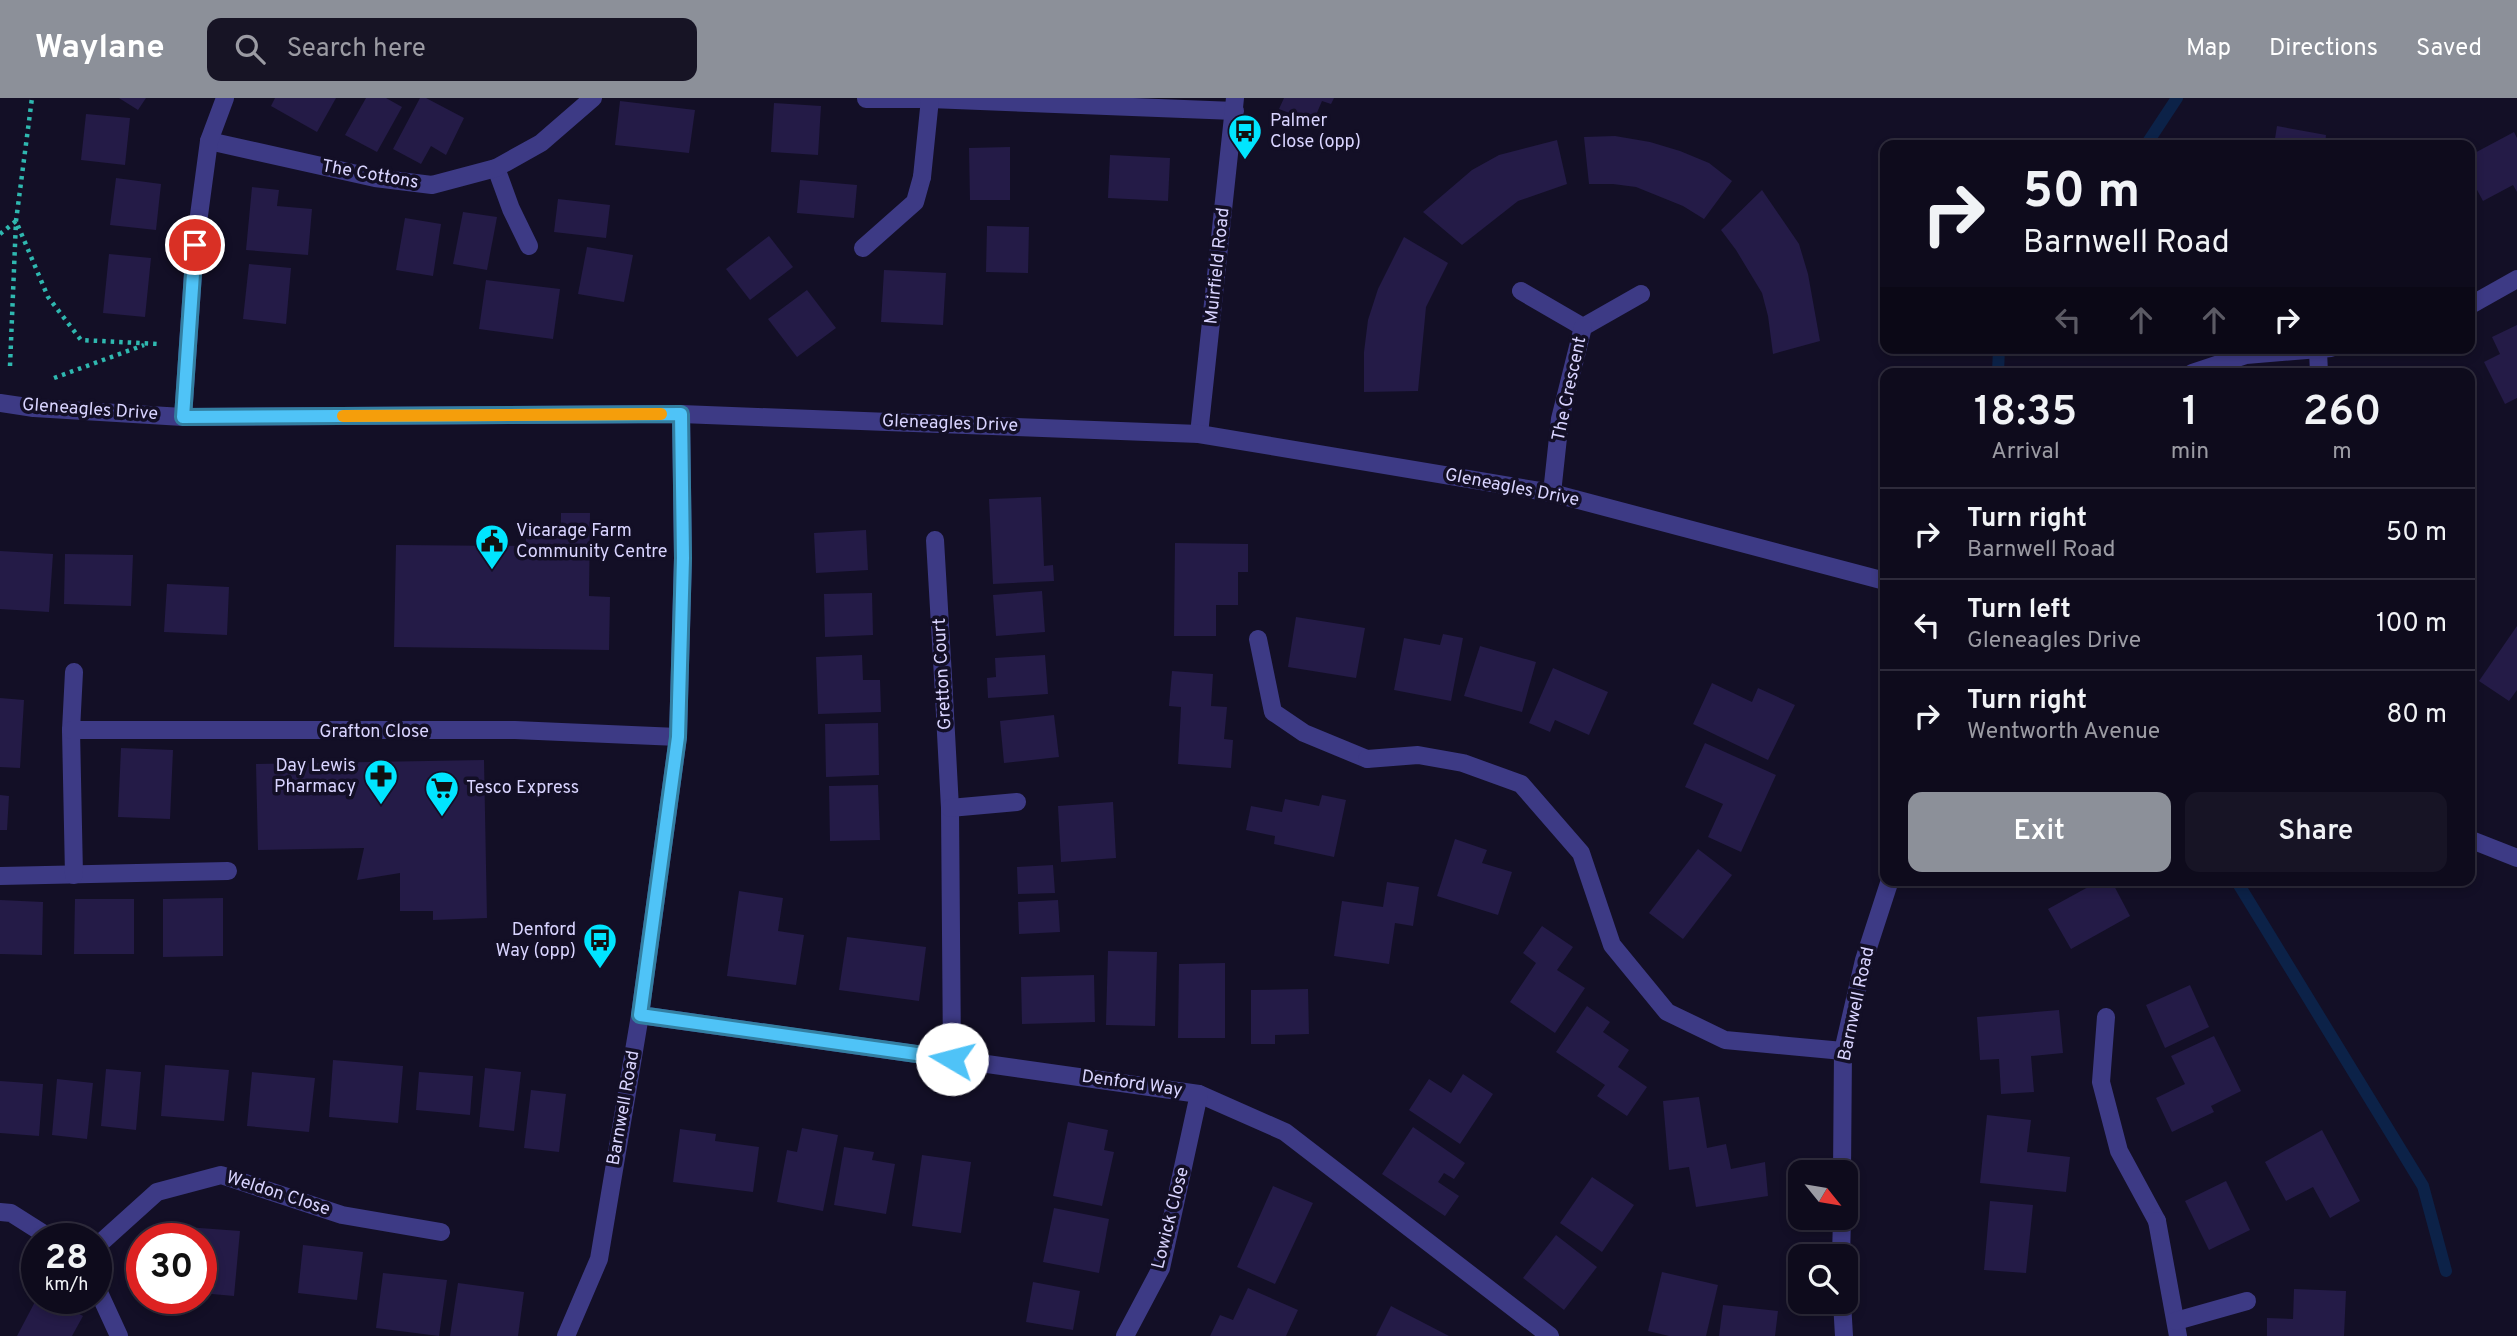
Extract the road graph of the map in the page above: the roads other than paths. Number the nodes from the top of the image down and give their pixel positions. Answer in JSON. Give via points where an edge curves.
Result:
{"nodes":[{"id":1,"x":225,"y":98,"type":"edge"},
{"id":2,"x":593,"y":98,"type":"edge"},
{"id":3,"x":866,"y":99,"type":"edge"},
{"id":4,"x":930,"y":99,"type":"edge"},
{"id":5,"x":1235,"y":105,"type":"edge"},
{"id":6,"x":209,"y":141,"type":"junction"},
{"id":7,"x":496,"y":168,"type":"junction"},
{"id":8,"x":529,"y":246,"type":"dead end"},
{"id":9,"x":863,"y":248,"type":"dead end"},
{"id":10,"x":2517,"y":279,"type":"edge"},
{"id":11,"x":1521,"y":291,"type":"dead end"},
{"id":12,"x":1641,"y":294,"type":"dead end"},
{"id":13,"x":2475,"y":303,"type":"edge"},
{"id":14,"x":1583,"y":327,"type":"junction"},
{"id":15,"x":2259,"y":354,"type":"edge"},
{"id":16,"x":2207,"y":368,"type":"edge"},
{"id":17,"x":0,"y":403,"type":"edge"},
{"id":18,"x":681,"y":414,"type":"junction"},
{"id":19,"x":183,"y":417,"type":"junction"},
{"id":20,"x":1199,"y":434,"type":"junction"},
{"id":21,"x":1552,"y":493,"type":"junction"},
{"id":22,"x":935,"y":540,"type":"dead end"},
{"id":23,"x":1880,"y":580,"type":"edge"},
{"id":24,"x":1258,"y":639,"type":"dead end"},
{"id":25,"x":74,"y":672,"type":"dead end"},
{"id":26,"x":71,"y":730,"type":"junction"},
{"id":27,"x":678,"y":737,"type":"junction"},
{"id":28,"x":1017,"y":802,"type":"dead end"},
{"id":29,"x":950,"y":807,"type":"junction"},
{"id":30,"x":2475,"y":841,"type":"edge"},
{"id":31,"x":2517,"y":858,"type":"edge"},
{"id":32,"x":228,"y":871,"type":"dead end"},
{"id":33,"x":74,"y":875,"type":"junction"},
{"id":34,"x":0,"y":876,"type":"edge"},
{"id":35,"x":1888,"y":886,"type":"edge"},
{"id":36,"x":640,"y":1015,"type":"junction"},
{"id":37,"x":2106,"y":1017,"type":"dead end"},
{"id":38,"x":1843,"y":1051,"type":"junction"},
{"id":39,"x":952,"y":1059,"type":"junction"},
{"id":40,"x":1199,"y":1094,"type":"junction"},
{"id":41,"x":1842,"y":1160,"type":"edge"},
{"id":42,"x":0,"y":1212,"type":"edge"},
{"id":43,"x":27,"y":1223,"type":"edge"},
{"id":44,"x":441,"y":1232,"type":"dead end"},
{"id":45,"x":112,"y":1233,"type":"edge"},
{"id":46,"x":2247,"y":1301,"type":"dead end"},
{"id":47,"x":109,"y":1314,"type":"edge"},
{"id":48,"x":1843,"y":1314,"type":"edge"},
{"id":49,"x":2177,"y":1328,"type":"edge"},
{"id":50,"x":119,"y":1336,"type":"edge"},
{"id":51,"x":566,"y":1336,"type":"edge"},
{"id":52,"x":1125,"y":1336,"type":"edge"},
{"id":53,"x":1550,"y":1336,"type":"edge"},
{"id":54,"x":1844,"y":1336,"type":"edge"}],
"edges":[{"from":1,"to":6,"type":"street"},
{"from":2,"to":7,"type":"street","name":"The Cottons","via":[[541,143]]},
{"from":3,"to":4,"type":"street"},
{"from":4,"to":5,"type":"street"},
{"from":4,"to":9,"type":"street","via":[[915,202]]},
{"from":5,"to":20,"type":"street","name":"Muirfield Road"},
{"from":6,"to":7,"type":"street","name":"The Cottons","via":[[375,178],[432,185]]},
{"from":6,"to":19,"type":"street","via":[[195,245]]},
{"from":7,"to":8,"type":"street"},
{"from":10,"to":13,"type":"street"},
{"from":11,"to":14,"type":"street","name":"The Crescent"},
{"from":12,"to":14,"type":"street","name":"The Crescent"},
{"from":14,"to":21,"type":"street","name":"The Crescent","via":[[1560,419]]},
{"from":15,"to":16,"type":"street"},
{"from":17,"to":19,"type":"street","name":"Gleneagles Drive","bridge":true},
{"from":18,"to":19,"type":"street","name":"Gleneagles Drive"},
{"from":18,"to":20,"type":"street","name":"Gleneagles Drive"},
{"from":18,"to":27,"type":"street","name":"Barnwell Road"},
{"from":20,"to":21,"type":"street","name":"Gleneagles Drive"},
{"from":21,"to":23,"type":"street","name":"Gleneagles Drive"},
{"from":22,"to":29,"type":"street","name":"Gretton Court"},
{"from":24,"to":38,"type":"street","via":[[1273,712],[1304,733],[1367,759],[1418,755],[1463,763],[1521,784],[1581,853],[1612,945],[1667,1012],[1725,1040]]},
{"from":25,"to":26,"type":"street"},
{"from":26,"to":27,"type":"street","name":"Grafton Close","via":[[515,730]]},
{"from":26,"to":33,"type":"street"},
{"from":27,"to":36,"type":"street","name":"Barnwell Road"},
{"from":28,"to":29,"type":"street"},
{"from":29,"to":39,"type":"street","name":"Gretton Court"},
{"from":30,"to":31,"type":"street"},
{"from":32,"to":33,"type":"street"},
{"from":33,"to":34,"type":"street"},
{"from":35,"to":38,"type":"street","name":"Barnwell Road","via":[[1864,960]]},
{"from":36,"to":39,"type":"street","name":"Denford Way"},
{"from":36,"to":51,"type":"street","name":"Barnwell Road","via":[[599,1259]]},
{"from":37,"to":49,"type":"street","via":[[2101,1082],[2119,1151],[2157,1221]]},
{"from":38,"to":41,"type":"street","name":"Barnwell Road"},
{"from":39,"to":40,"type":"street","name":"Denford Way"},
{"from":40,"to":52,"type":"street","name":"Lowick Close","via":[[1161,1268]]},
{"from":40,"to":53,"type":"street","name":"Denford Way","via":[[1285,1132]]},
{"from":42,"to":43,"type":"street","via":[[12,1213]]},
{"from":44,"to":45,"type":"street","name":"Weldon Close","via":[[341,1215],[221,1175],[157,1192]]},
{"from":46,"to":49,"type":"street"},
{"from":47,"to":50,"type":"street"},
{"from":48,"to":54,"type":"street"}]}
